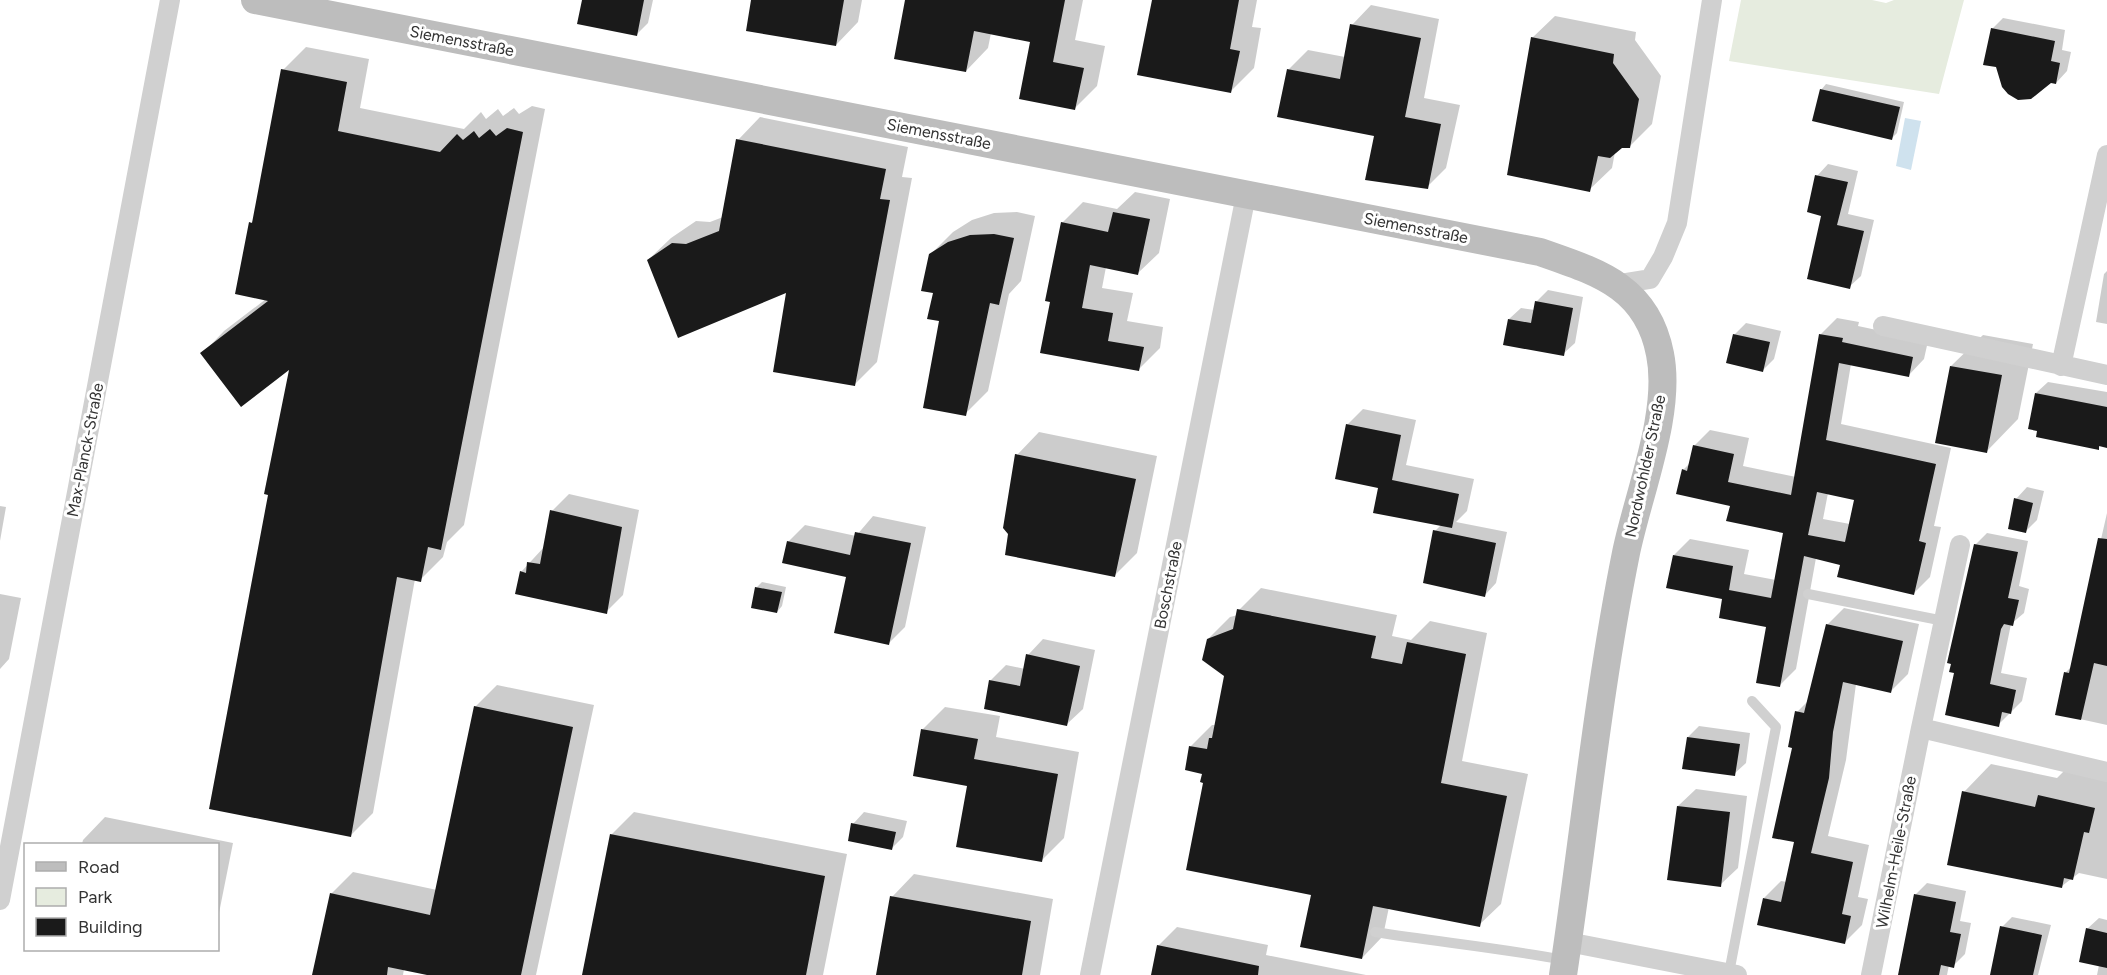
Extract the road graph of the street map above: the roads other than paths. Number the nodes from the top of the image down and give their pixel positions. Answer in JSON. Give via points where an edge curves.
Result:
{"nodes":[{"id":1,"x":170,"y":0,"type":"edge"},
{"id":2,"x":255,"y":0,"type":"edge"},
{"id":3,"x":1712,"y":0,"type":"edge"},
{"id":4,"x":2107,"y":155,"type":"edge"},
{"id":5,"x":1246,"y":195,"type":"junction"},
{"id":6,"x":1619,"y":284,"type":"junction"},
{"id":7,"x":1883,"y":326,"type":"dead end"},
{"id":8,"x":2061,"y":366,"type":"junction"},
{"id":9,"x":2107,"y":375,"type":"edge"},
{"id":10,"x":1960,"y":545,"type":"dead end"},
{"id":11,"x":1808,"y":594,"type":"dead end"},
{"id":12,"x":1944,"y":621,"type":"junction"},
{"id":13,"x":1752,"y":701,"type":"dead end"},
{"id":14,"x":1921,"y":728,"type":"junction"},
{"id":15,"x":2107,"y":772,"type":"edge"},
{"id":16,"x":0,"y":900,"type":"edge"},
{"id":17,"x":1375,"y":932,"type":"dead end"},
{"id":18,"x":1566,"y":959,"type":"edge"},
{"id":19,"x":1733,"y":974,"type":"edge"},
{"id":20,"x":1090,"y":975,"type":"edge"},
{"id":21,"x":1872,"y":975,"type":"edge"}],
"edges":[{"from":1,"to":16,"type":"street","name":"Max-Planck-Straße"},
{"from":2,"to":5,"type":"main road","name":"Siemensstraße"},
{"from":3,"to":6,"type":"street","via":[[1677,223],[1650,279]]},
{"from":4,"to":8,"type":"street"},
{"from":5,"to":6,"type":"main road","name":"Siemensstraße","via":[[1540,252]]},
{"from":5,"to":20,"type":"street","name":"Boschstraße"},
{"from":6,"to":18,"type":"main road","name":"Nordwohlder Straße","via":[[1638,303],[1649,322],[1660,353],[1663,399],[1626,553]]},
{"from":7,"to":8,"type":"street"},
{"from":8,"to":9,"type":"street"},
{"from":10,"to":12,"type":"street","name":"Wilhelm-Heile-Straße"},
{"from":11,"to":12,"type":"lane"},
{"from":12,"to":14,"type":"street","name":"Wilhelm-Heile-Straße"},
{"from":13,"to":19,"type":"lane","via":[[1776,727]]},
{"from":14,"to":15,"type":"street"},
{"from":14,"to":21,"type":"street","name":"Wilhelm-Heile-Straße"},
{"from":17,"to":18,"type":"lane"},
{"from":18,"to":19,"type":"street"}]}
